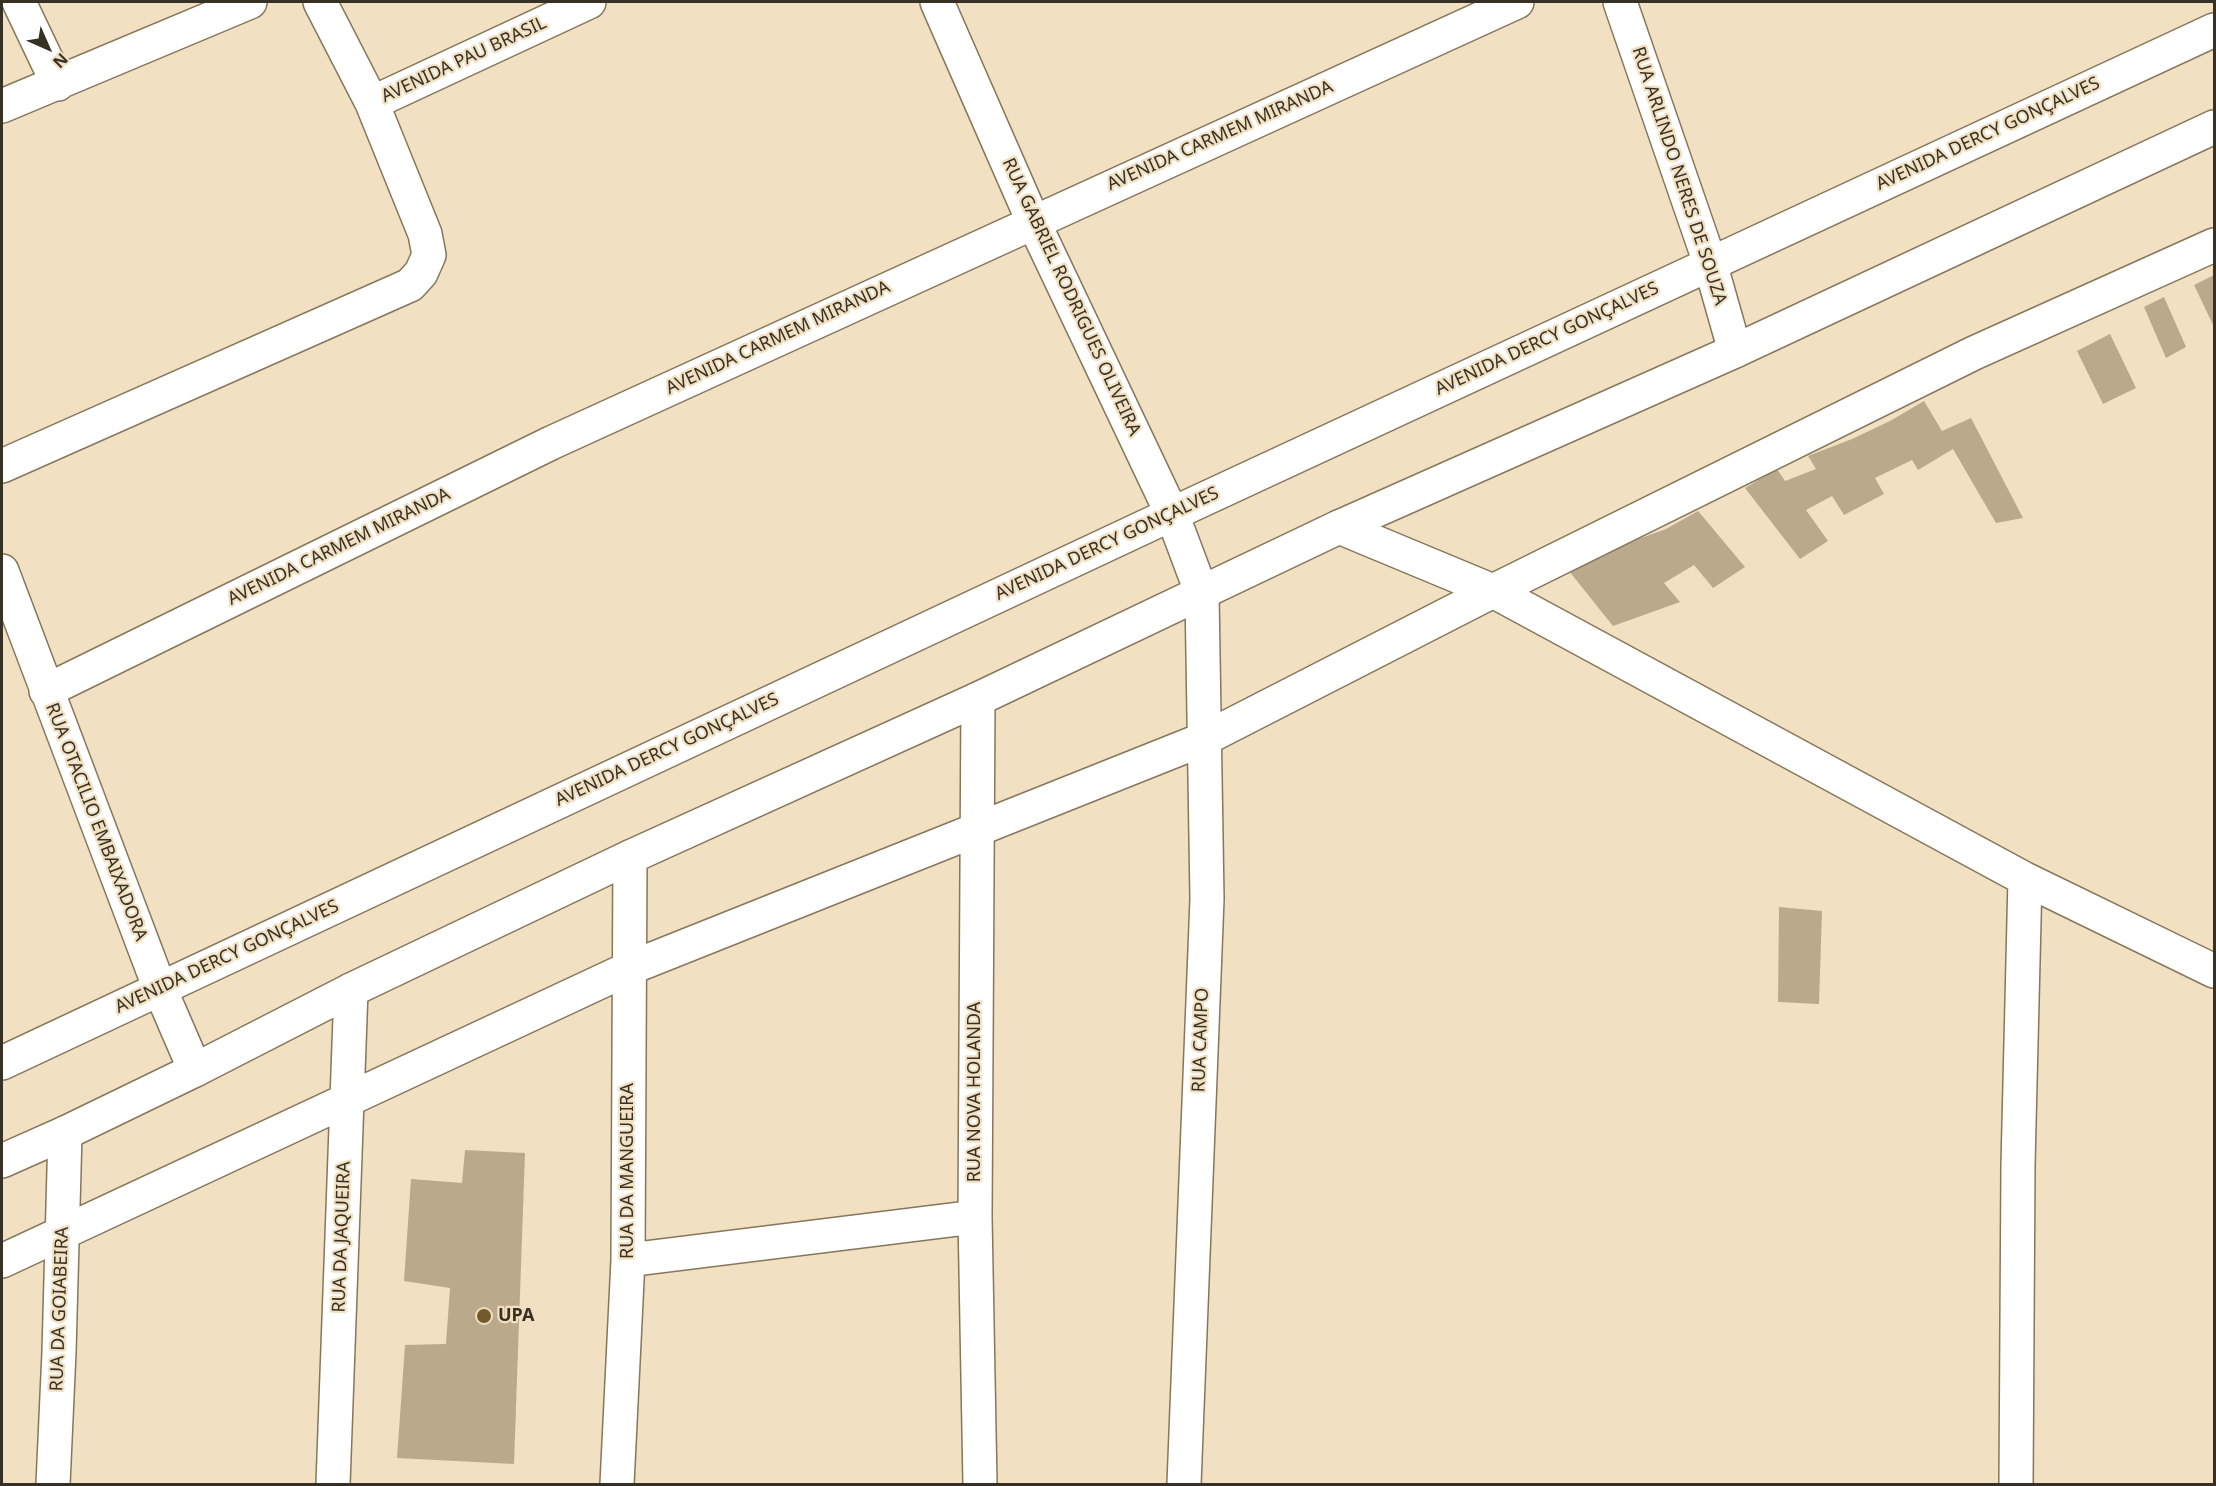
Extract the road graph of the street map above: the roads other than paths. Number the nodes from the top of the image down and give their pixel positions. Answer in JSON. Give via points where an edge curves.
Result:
{"nodes":[{"id":1,"x":19,"y":2,"type":"edge"},
{"id":2,"x":250,"y":2,"type":"edge"},
{"id":3,"x":320,"y":2,"type":"edge"},
{"id":4,"x":588,"y":2,"type":"edge"},
{"id":5,"x":937,"y":2,"type":"edge"},
{"id":6,"x":1517,"y":2,"type":"edge"},
{"id":7,"x":1620,"y":2,"type":"edge"},
{"id":8,"x":2214,"y":30,"type":"edge"},
{"id":9,"x":58,"y":84,"type":"junction"},
{"id":10,"x":372,"y":103,"type":"junction"},
{"id":11,"x":2,"y":106,"type":"edge"},
{"id":12,"x":2214,"y":127,"type":"edge"},
{"id":13,"x":1033,"y":221,"type":"junction"},
{"id":14,"x":2214,"y":245,"type":"edge"},
{"id":15,"x":1710,"y":263,"type":"junction"},
{"id":16,"x":1735,"y":351,"type":"junction"},
{"id":17,"x":2,"y":465,"type":"edge"},
{"id":18,"x":1172,"y":514,"type":"junction"},
{"id":19,"x":1339,"y":527,"type":"junction"},
{"id":20,"x":2,"y":571,"type":"edge"},
{"id":21,"x":1493,"y":591,"type":"junction"},
{"id":22,"x":1202,"y":594,"type":"junction"},
{"id":23,"x":46,"y":691,"type":"junction"},
{"id":24,"x":978,"y":699,"type":"junction"},
{"id":25,"x":1204,"y":739,"type":"junction"},
{"id":26,"x":977,"y":831,"type":"junction"},
{"id":27,"x":630,"y":857,"type":"junction"},
{"id":28,"x":2025,"y":879,"type":"junction"},
{"id":29,"x":630,"y":968,"type":"junction"},
{"id":30,"x":2214,"y":971,"type":"edge"},
{"id":31,"x":160,"y":989,"type":"junction"},
{"id":32,"x":351,"y":990,"type":"junction"},
{"id":33,"x":2,"y":1063,"type":"edge"},
{"id":34,"x":195,"y":1070,"type":"junction"},
{"id":35,"x":347,"y":1101,"type":"junction"},
{"id":36,"x":65,"y":1133,"type":"junction"},
{"id":37,"x":2,"y":1161,"type":"edge"},
{"id":38,"x":975,"y":1217,"type":"junction"},
{"id":39,"x":62,"y":1233,"type":"junction"},
{"id":40,"x":628,"y":1260,"type":"junction"},
{"id":41,"x":2,"y":1261,"type":"edge"},
{"id":42,"x":53,"y":1485,"type":"edge"},
{"id":43,"x":333,"y":1485,"type":"edge"},
{"id":44,"x":617,"y":1485,"type":"edge"},
{"id":45,"x":980,"y":1485,"type":"edge"},
{"id":46,"x":1184,"y":1485,"type":"edge"},
{"id":47,"x":2016,"y":1485,"type":"edge"}],
"edges":[{"from":1,"to":9,"type":"street"},
{"from":2,"to":9,"type":"street"},
{"from":3,"to":10,"type":"street"},
{"from":4,"to":10,"type":"street","name":"AVENIDA PAU BRASIL"},
{"from":5,"to":13,"type":"street","name":"RUA GABRIEL RODRIGUES OLIVEIRA"},
{"from":6,"to":13,"type":"street","name":"AVENIDA CARMEM MIRANDA"},
{"from":7,"to":15,"type":"street","name":"RUA ARLINDO NERES DE SOUZA"},
{"from":8,"to":15,"type":"street","name":"AVENIDA DERCY GONÇALVES"},
{"from":9,"to":11,"type":"street"},
{"from":10,"to":17,"type":"street","via":[[425,234],[429,255],[410,285]]},
{"from":12,"to":16,"type":"street"},
{"from":13,"to":18,"type":"street","name":"RUA GABRIEL RODRIGUES OLIVEIRA"},
{"from":13,"to":23,"type":"street","name":"AVENIDA CARMEM MIRANDA","via":[[551,443]]},
{"from":14,"to":21,"type":"street","via":[[1974,353]]},
{"from":15,"to":16,"type":"street","name":"RUA ARLINDO NERES DE SOUZA"},
{"from":15,"to":18,"type":"street","name":"AVENIDA DERCY GONÇALVES"},
{"from":16,"to":19,"type":"street"},
{"from":18,"to":22,"type":"street","name":"RUA GABRIEL RODRIGUES OLIVEIRA"},
{"from":18,"to":31,"type":"street","name":"AVENIDA DERCY GONÇALVES"},
{"from":19,"to":21,"type":"street"},
{"from":19,"to":22,"type":"street"},
{"from":20,"to":23,"type":"street","name":"RUA OTACILIO EMBAIXADORA"},
{"from":21,"to":25,"type":"street"},
{"from":21,"to":28,"type":"street"},
{"from":22,"to":24,"type":"street"},
{"from":22,"to":25,"type":"street","name":"RUA CAMPO"},
{"from":23,"to":31,"type":"street","name":"RUA OTACILIO EMBAIXADORA"},
{"from":24,"to":26,"type":"street","name":"RUA NOVA HOLANDA"},
{"from":24,"to":27,"type":"street"},
{"from":25,"to":26,"type":"street"},
{"from":25,"to":46,"type":"street","name":"RUA CAMPO","via":[[1207,899]]},
{"from":26,"to":29,"type":"street"},
{"from":26,"to":38,"type":"street","name":"RUA NOVA HOLANDA"},
{"from":27,"to":29,"type":"street","name":"RUA DA MANGUEIRA"},
{"from":27,"to":32,"type":"street"},
{"from":28,"to":30,"type":"street"},
{"from":28,"to":47,"type":"street"},
{"from":29,"to":35,"type":"street"},
{"from":29,"to":40,"type":"street","name":"RUA DA MANGUEIRA"},
{"from":31,"to":33,"type":"street","name":"AVENIDA DERCY GONÇALVES"},
{"from":31,"to":34,"type":"street","name":"RUA OTACILIO EMBAIXADORA"},
{"from":32,"to":34,"type":"street"},
{"from":32,"to":35,"type":"street","name":"RUA DA JAQUEIRA"},
{"from":34,"to":36,"type":"street"},
{"from":35,"to":39,"type":"street"},
{"from":35,"to":43,"type":"street","name":"RUA DA JAQUEIRA"},
{"from":36,"to":37,"type":"street"},
{"from":36,"to":39,"type":"street","name":"RUA DA GOIABEIRA"},
{"from":38,"to":40,"type":"street"},
{"from":38,"to":45,"type":"street","name":"RUA NOVA HOLANDA"},
{"from":39,"to":41,"type":"street"},
{"from":39,"to":42,"type":"street","name":"RUA DA GOIABEIRA"},
{"from":40,"to":44,"type":"street","name":"RUA DA MANGUEIRA"}]}
